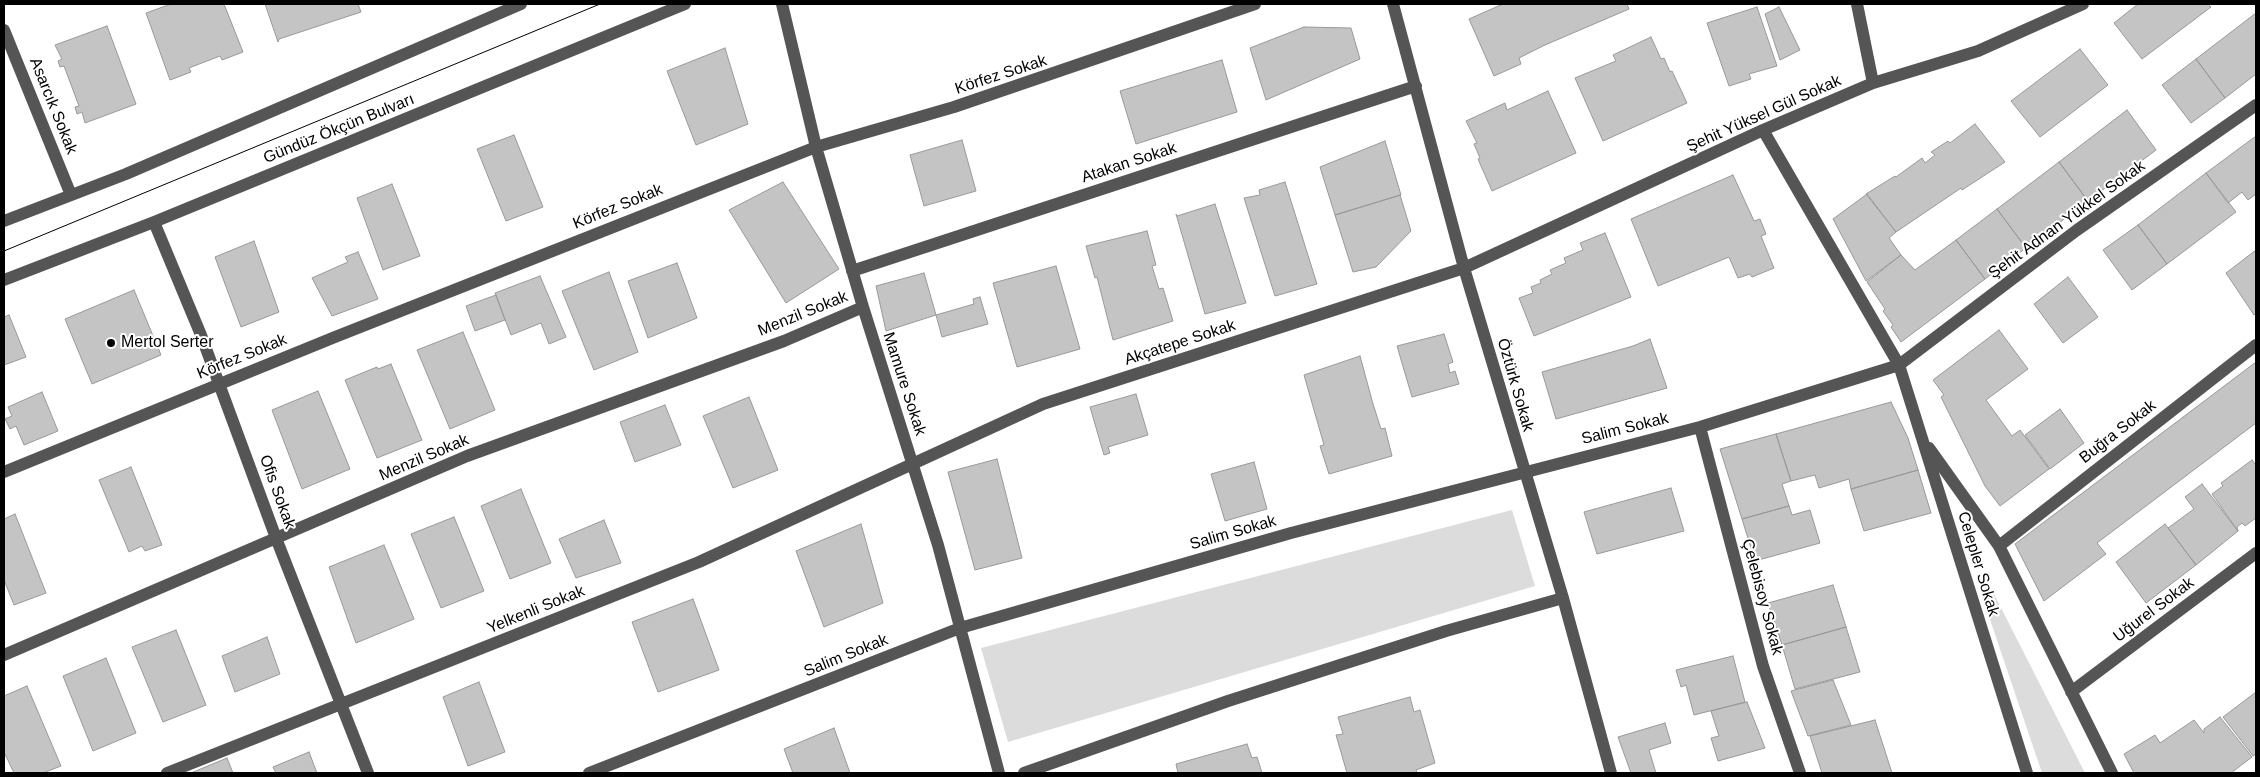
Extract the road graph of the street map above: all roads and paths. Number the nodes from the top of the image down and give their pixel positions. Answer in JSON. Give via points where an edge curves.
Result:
{"nodes":[{"id":1,"x":522,"y":4,"type":"edge"},
{"id":2,"x":685,"y":4,"type":"edge"},
{"id":3,"x":782,"y":4,"type":"edge"},
{"id":4,"x":1256,"y":4,"type":"edge"},
{"id":5,"x":1393,"y":4,"type":"edge"},
{"id":6,"x":1857,"y":4,"type":"edge"},
{"id":7,"x":2083,"y":4,"type":"edge"},
{"id":8,"x":506,"y":7,"type":"edge"},
{"id":9,"x":4,"y":30,"type":"edge"},
{"id":10,"x":1873,"y":83,"type":"junction"},
{"id":11,"x":1416,"y":86,"type":"junction"},
{"id":12,"x":2256,"y":105,"type":"edge"},
{"id":13,"x":1763,"y":130,"type":"junction"},
{"id":14,"x":816,"y":147,"type":"junction"},
{"id":15,"x":71,"y":195,"type":"junction"},
{"id":16,"x":4,"y":222,"type":"edge"},
{"id":17,"x":154,"y":222,"type":"junction"},
{"id":18,"x":1464,"y":268,"type":"junction"},
{"id":19,"x":852,"y":271,"type":"junction"},
{"id":20,"x":4,"y":280,"type":"edge"},
{"id":21,"x":863,"y":307,"type":"junction"},
{"id":22,"x":2256,"y":344,"type":"edge"},
{"id":23,"x":1899,"y":365,"type":"junction"},
{"id":24,"x":220,"y":384,"type":"junction"},
{"id":25,"x":1700,"y":427,"type":"junction"},
{"id":26,"x":1922,"y":437,"type":"junction"},
{"id":27,"x":912,"y":463,"type":"junction"},
{"id":28,"x":1523,"y":471,"type":"junction"},
{"id":29,"x":4,"y":472,"type":"edge"},
{"id":30,"x":276,"y":538,"type":"junction"},
{"id":31,"x":2000,"y":546,"type":"junction"},
{"id":32,"x":2256,"y":553,"type":"edge"},
{"id":33,"x":1563,"y":598,"type":"junction"},
{"id":34,"x":960,"y":628,"type":"junction"},
{"id":35,"x":4,"y":655,"type":"edge"},
{"id":36,"x":2071,"y":692,"type":"junction"},
{"id":37,"x":343,"y":705,"type":"junction"},
{"id":38,"x":167,"y":773,"type":"edge"},
{"id":39,"x":368,"y":773,"type":"edge"},
{"id":40,"x":589,"y":773,"type":"edge"},
{"id":41,"x":999,"y":773,"type":"edge"},
{"id":42,"x":1024,"y":773,"type":"edge"},
{"id":43,"x":1611,"y":773,"type":"edge"},
{"id":44,"x":1800,"y":773,"type":"edge"},
{"id":45,"x":2027,"y":773,"type":"edge"},
{"id":46,"x":2112,"y":773,"type":"edge"}],
"edges":[{"from":1,"to":8,"type":"street"},
{"from":2,"to":17,"type":"street","name":"Gündüz Ökçün Bulvarı"},
{"from":3,"to":14,"type":"street","name":"Mamure Sokak"},
{"from":4,"to":14,"type":"street","name":"Körfez Sokak","via":[[982,98]]},
{"from":5,"to":11,"type":"street","name":"Öztürk Sokak"},
{"from":6,"to":10,"type":"street"},
{"from":7,"to":10,"type":"street","name":"Şehit Yüksel Gül Sokak","via":[[1978,51]]},
{"from":8,"to":15,"type":"street","via":[[126,174]]},
{"from":9,"to":15,"type":"street","name":"Asarcık Sokak"},
{"from":10,"to":13,"type":"street","name":"Şehit Yüksel Gül Sokak"},
{"from":11,"to":18,"type":"street","name":"Öztürk Sokak"},
{"from":11,"to":19,"type":"street","name":"Atakan Sokak"},
{"from":12,"to":23,"type":"street","name":"Şehit Adnan Yükkel Sokak","via":[[2078,230]]},
{"from":13,"to":18,"type":"street","name":"Şehit Yüksel Gül Sokak"},
{"from":13,"to":23,"type":"street","name":"Celepler Sokak"},
{"from":14,"to":19,"type":"street","name":"Mamure Sokak"},
{"from":14,"to":24,"type":"street","name":"Körfez Sokak"},
{"from":15,"to":16,"type":"street"},
{"from":17,"to":20,"type":"street","name":"Gündüz Ökçün Bulvarı"},
{"from":17,"to":24,"type":"street","name":"Ofis Sokak"},
{"from":18,"to":27,"type":"street","name":"Akçatepe Sokak","via":[[1044,404]]},
{"from":18,"to":28,"type":"street","name":"Öztürk Sokak"},
{"from":19,"to":21,"type":"street","name":"Mamure Sokak"},
{"from":21,"to":27,"type":"street","name":"Mamure Sokak"},
{"from":21,"to":30,"type":"street","name":"Menzil Sokak","via":[[784,341],[467,456]]},
{"from":22,"to":31,"type":"street","name":"Buğra Sokak"},
{"from":23,"to":25,"type":"street","name":"Salim Sokak"},
{"from":23,"to":26,"type":"street","name":"Celepler Sokak"},
{"from":24,"to":29,"type":"street","name":"Körfez Sokak"},
{"from":24,"to":30,"type":"street","name":"Ofis Sokak"},
{"from":25,"to":28,"type":"street","name":"Salim Sokak"},
{"from":25,"to":44,"type":"street","name":"Çelebisoy Sokak","via":[[1763,666]]},
{"from":26,"to":31,"type":"street"},
{"from":26,"to":45,"type":"street","name":"Celepler Sokak"},
{"from":27,"to":34,"type":"street","name":"Mamure Sokak"},
{"from":27,"to":37,"type":"street","name":"Yelkenli Sokak","via":[[699,562]]},
{"from":28,"to":33,"type":"street","name":"Öztürk Sokak"},
{"from":28,"to":34,"type":"street","name":"Salim Sokak","via":[[1291,533]]},
{"from":30,"to":35,"type":"street","name":"Menzil Sokak"},
{"from":30,"to":37,"type":"street","name":"Ofis Sokak"},
{"from":31,"to":36,"type":"street"},
{"from":32,"to":36,"type":"street","name":"Uğurel Sokak"},
{"from":33,"to":42,"type":"street","via":[[1446,631],[1228,701]]},
{"from":33,"to":43,"type":"street","name":"Öztürk Sokak"},
{"from":34,"to":40,"type":"street","name":"Salim Sokak"},
{"from":34,"to":41,"type":"street","name":"Mamure Sokak"},
{"from":36,"to":46,"type":"street"},
{"from":37,"to":38,"type":"street","name":"Yelkenli Sokak"},
{"from":37,"to":39,"type":"street","name":"Ofis Sokak"}]}
